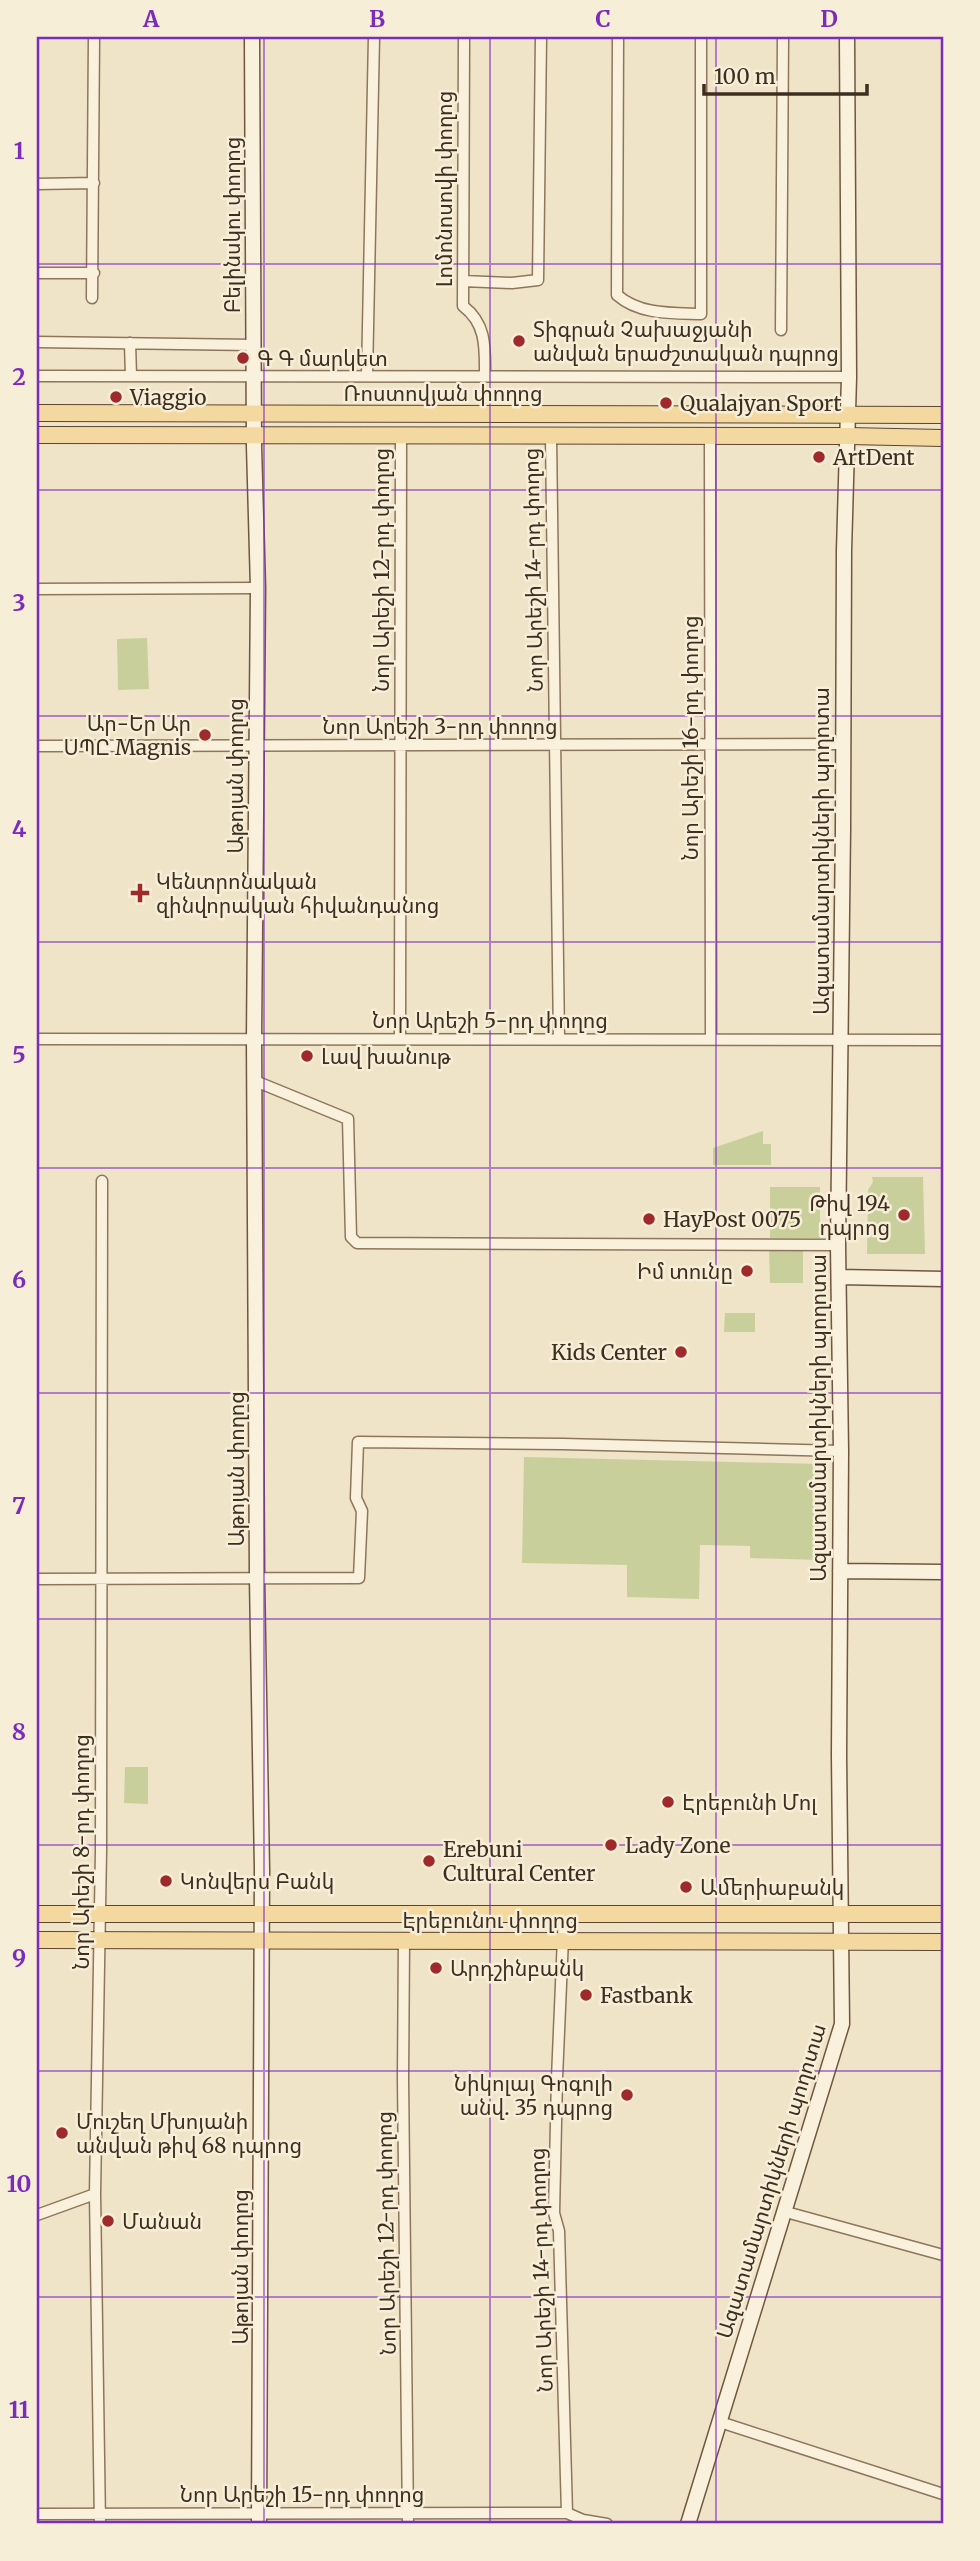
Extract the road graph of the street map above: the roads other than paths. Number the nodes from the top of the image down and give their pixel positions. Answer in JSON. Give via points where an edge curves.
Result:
{"nodes":[{"id":1,"x":94,"y":37,"type":"edge"},
{"id":2,"x":253,"y":37,"type":"edge"},
{"id":3,"x":374,"y":37,"type":"edge"},
{"id":4,"x":464,"y":37,"type":"edge"},
{"id":5,"x":541,"y":37,"type":"edge"},
{"id":6,"x":618,"y":37,"type":"edge"},
{"id":7,"x":701,"y":37,"type":"edge"},
{"id":8,"x":783,"y":37,"type":"edge"},
{"id":9,"x":847,"y":37,"type":"edge"},
{"id":10,"x":94,"y":183,"type":"junction"},
{"id":11,"x":37,"y":184,"type":"edge"},
{"id":12,"x":37,"y":273,"type":"edge"},
{"id":13,"x":94,"y":274,"type":"junction"},
{"id":14,"x":463,"y":281,"type":"junction"},
{"id":15,"x":92,"y":298,"type":"dead end"},
{"id":16,"x":781,"y":330,"type":"dead end"},
{"id":17,"x":37,"y":342,"type":"edge"},
{"id":18,"x":130,"y":343,"type":"junction"},
{"id":19,"x":253,"y":345,"type":"junction"},
{"id":20,"x":37,"y":376,"type":"edge"},
{"id":21,"x":131,"y":376,"type":"junction"},
{"id":22,"x":254,"y":376,"type":"junction"},
{"id":23,"x":367,"y":376,"type":"junction"},
{"id":24,"x":485,"y":376,"type":"junction"},
{"id":25,"x":849,"y":377,"type":"junction"},
{"id":26,"x":37,"y":413,"type":"edge"},
{"id":27,"x":254,"y":414,"type":"junction"},
{"id":28,"x":849,"y":414,"type":"junction"},
{"id":29,"x":943,"y":415,"type":"edge"},
{"id":30,"x":37,"y":435,"type":"edge"},
{"id":31,"x":848,"y":436,"type":"junction"},
{"id":32,"x":254,"y":437,"type":"junction"},
{"id":33,"x":401,"y":437,"type":"junction"},
{"id":34,"x":551,"y":437,"type":"junction"},
{"id":35,"x":710,"y":437,"type":"junction"},
{"id":36,"x":943,"y":438,"type":"edge"},
{"id":37,"x":258,"y":588,"type":"junction"},
{"id":38,"x":37,"y":589,"type":"edge"},
{"id":39,"x":709,"y":744,"type":"junction"},
{"id":40,"x":843,"y":744,"type":"junction"},
{"id":41,"x":399,"y":745,"type":"junction"},
{"id":42,"x":554,"y":745,"type":"junction"},
{"id":43,"x":37,"y":746,"type":"edge"},
{"id":44,"x":256,"y":747,"type":"junction"},
{"id":45,"x":400,"y":1039,"type":"junction"},
{"id":46,"x":559,"y":1039,"type":"junction"},
{"id":47,"x":711,"y":1039,"type":"junction"},
{"id":48,"x":841,"y":1039,"type":"junction"},
{"id":49,"x":37,"y":1040,"type":"edge"},
{"id":50,"x":254,"y":1040,"type":"junction"},
{"id":51,"x":943,"y":1040,"type":"edge"},
{"id":52,"x":256,"y":1081,"type":"junction"},
{"id":53,"x":102,"y":1181,"type":"dead end"},
{"id":54,"x":838,"y":1245,"type":"junction"},
{"id":55,"x":839,"y":1277,"type":"junction"},
{"id":56,"x":943,"y":1279,"type":"edge"},
{"id":57,"x":841,"y":1451,"type":"junction"},
{"id":58,"x":840,"y":1571,"type":"junction"},
{"id":59,"x":943,"y":1572,"type":"edge"},
{"id":60,"x":257,"y":1578,"type":"junction"},
{"id":61,"x":37,"y":1579,"type":"edge"},
{"id":62,"x":101,"y":1579,"type":"junction"},
{"id":63,"x":37,"y":1914,"type":"edge"},
{"id":64,"x":100,"y":1914,"type":"junction"},
{"id":65,"x":262,"y":1914,"type":"junction"},
{"id":66,"x":564,"y":1914,"type":"junction"},
{"id":67,"x":840,"y":1914,"type":"junction"},
{"id":68,"x":943,"y":1914,"type":"edge"},
{"id":69,"x":37,"y":1940,"type":"edge"},
{"id":70,"x":99,"y":1940,"type":"junction"},
{"id":71,"x":262,"y":1941,"type":"junction"},
{"id":72,"x":404,"y":1941,"type":"junction"},
{"id":73,"x":562,"y":1941,"type":"junction"},
{"id":74,"x":841,"y":1942,"type":"junction"},
{"id":75,"x":943,"y":1942,"type":"edge"},
{"id":76,"x":95,"y":2194,"type":"junction"},
{"id":77,"x":786,"y":2212,"type":"junction"},
{"id":78,"x":37,"y":2215,"type":"edge"},
{"id":79,"x":943,"y":2255,"type":"edge"},
{"id":80,"x":720,"y":2422,"type":"junction"},
{"id":81,"x":943,"y":2494,"type":"edge"},
{"id":82,"x":567,"y":2513,"type":"junction"},
{"id":83,"x":37,"y":2514,"type":"edge"},
{"id":84,"x":100,"y":2519,"type":"edge"},
{"id":85,"x":259,"y":2519,"type":"edge"},
{"id":86,"x":408,"y":2519,"type":"edge"},
{"id":87,"x":548,"y":2519,"type":"edge"},
{"id":88,"x":607,"y":2524,"type":"edge"},
{"id":89,"x":688,"y":2524,"type":"edge"}],
"edges":[{"from":1,"to":10,"type":"street"},
{"from":2,"to":19,"type":"street","name":"Բելինսկու փողոց"},
{"from":3,"to":23,"type":"street"},
{"from":4,"to":14,"type":"street","name":"Լոմոնոսովի փողոց"},
{"from":5,"to":14,"type":"street","via":[[538,280]]},
{"from":6,"to":7,"type":"street","via":[[617,295],[634,307],[701,314]]},
{"from":8,"to":16,"type":"street"},
{"from":9,"to":25,"type":"street","name":"Ազատամարտիկների պողոտա"},
{"from":10,"to":11,"type":"street"},
{"from":10,"to":13,"type":"street"},
{"from":12,"to":13,"type":"street"},
{"from":13,"to":15,"type":"street"},
{"from":14,"to":24,"type":"street","name":"Լոմոնոսովի փողոց","via":[[463,306],[485,341]]},
{"from":17,"to":18,"type":"street"},
{"from":18,"to":19,"type":"street"},
{"from":18,"to":21,"type":"street"},
{"from":19,"to":22,"type":"street","name":"Բելինսկու փողոց"},
{"from":20,"to":21,"type":"street"},
{"from":21,"to":22,"type":"street"},
{"from":22,"to":23,"type":"street"},
{"from":22,"to":27,"type":"street","name":"Բելինսկու փողոց"},
{"from":23,"to":24,"type":"street"},
{"from":24,"to":25,"type":"street"},
{"from":25,"to":28,"type":"street","name":"Ազատամարտիկների պողոտա"},
{"from":26,"to":27,"type":"main road","name":"Ռոստովյան փողոց"},
{"from":27,"to":28,"type":"main road","name":"Ռոստովյան փողոց"},
{"from":27,"to":32,"type":"street","name":"Աթոյան փողոց"},
{"from":28,"to":29,"type":"main road","name":"Ռոստովյան փողոց"},
{"from":28,"to":31,"type":"street","name":"Ազատամարտիկների պողոտա"},
{"from":30,"to":32,"type":"main road","name":"Ռոստովյան փողոց"},
{"from":31,"to":35,"type":"main road","name":"Ռոստովյան փողոց"},
{"from":31,"to":36,"type":"main road","name":"Ռոստովյան փողոց"},
{"from":31,"to":40,"type":"street","name":"Ազատամարտիկների պողոտա"},
{"from":32,"to":33,"type":"main road","name":"Ռոստովյան փողոց"},
{"from":32,"to":37,"type":"street","name":"Աթոյան փողոց"},
{"from":33,"to":34,"type":"main road","name":"Ռոստովյան փողոց"},
{"from":33,"to":41,"type":"street","name":"Նոր Արեշի 12-րդ փողոց"},
{"from":34,"to":35,"type":"main road","name":"Ռոստովյան փողոց"},
{"from":34,"to":42,"type":"street","name":"Նոր Արեշի 14-րդ փողոց"},
{"from":35,"to":39,"type":"street","name":"Նոր Արեշի 16-րդ փողոց"},
{"from":37,"to":38,"type":"street"},
{"from":37,"to":44,"type":"street","name":"Աթոյան փողոց"},
{"from":39,"to":40,"type":"street","name":"Նոր Արեշի 3-րդ փողոց"},
{"from":39,"to":42,"type":"street","name":"Նոր Արեշի 3-րդ փողոց"},
{"from":39,"to":47,"type":"street","name":"Նոր Արեշի 16-րդ փողոց"},
{"from":40,"to":48,"type":"street","name":"Ազատամարտիկների պողոտա"},
{"from":41,"to":42,"type":"street","name":"Նոր Արեշի 3-րդ փողոց"},
{"from":41,"to":44,"type":"street","name":"Նոր Արեշի 3-րդ փողոց"},
{"from":41,"to":45,"type":"street","name":"Նոր Արեշի 12-րդ փողոց"},
{"from":42,"to":46,"type":"street","name":"Նոր Արեշի 14-րդ փողոց"},
{"from":43,"to":44,"type":"street","name":"Նոր Արեշի 3-րդ փողոց"},
{"from":44,"to":50,"type":"street","name":"Աթոյան փողոց"},
{"from":45,"to":46,"type":"street","name":"Նոր Արեշի 5-րդ փողոց"},
{"from":45,"to":50,"type":"street","name":"Նոր Արեշի 5-րդ փողոց"},
{"from":46,"to":47,"type":"street","name":"Նոր Արեշի 5-րդ փողոց"},
{"from":47,"to":48,"type":"street","name":"Նոր Արեշի 5-րդ փողոց"},
{"from":48,"to":51,"type":"street","name":"Նոր Արեշի 5-րդ փողոց"},
{"from":48,"to":54,"type":"street","name":"Ազատամարտիկների պողոտա"},
{"from":49,"to":50,"type":"street","name":"Նոր Արեշի 5-րդ փողոց"},
{"from":50,"to":52,"type":"street","name":"Աթոյան փողոց"},
{"from":52,"to":54,"type":"street","via":[[348,1119],[351,1237],[357,1243]]},
{"from":52,"to":60,"type":"street","name":"Աթոյան փողոց"},
{"from":53,"to":62,"type":"street","name":"Նոր Արեշի 8-րդ փողոց"},
{"from":54,"to":55,"type":"street","name":"Ազատամարտիկների պողոտա"},
{"from":55,"to":56,"type":"street"},
{"from":55,"to":57,"type":"street","name":"Ազատամարտիկների պողոտա"},
{"from":57,"to":58,"type":"street","name":"Ազատամարտիկների պողոտա"},
{"from":57,"to":60,"type":"street","via":[[358,1442],[359,1578]]},
{"from":58,"to":59,"type":"street"},
{"from":58,"to":67,"type":"street","name":"Ազատամարտիկների պողոտա"},
{"from":60,"to":62,"type":"street"},
{"from":60,"to":65,"type":"street","name":"Աթոյան փողոց"},
{"from":61,"to":62,"type":"street"},
{"from":62,"to":64,"type":"street","name":"Նոր Արեշի 8-րդ փողոց"},
{"from":63,"to":64,"type":"main road","name":"Էրեբունու փողոց"},
{"from":64,"to":65,"type":"main road","name":"Էրեբունու փողոց"},
{"from":64,"to":70,"type":"street","name":"Նոր Արեշի 8-րդ փողոց"},
{"from":65,"to":66,"type":"main road","name":"Էրեբունու փողոց"},
{"from":65,"to":71,"type":"street","name":"Աթոյան փողոց"},
{"from":66,"to":67,"type":"main road","name":"Էրեբունու փողոց"},
{"from":66,"to":73,"type":"street","name":"Նոր Արեշի 14-րդ փողոց"},
{"from":67,"to":68,"type":"main road","name":"Էրեբունու փողոց"},
{"from":67,"to":74,"type":"street","name":"Ազատամարտիկների պողոտա"},
{"from":69,"to":70,"type":"main road","name":"Էրեբունու փողոց"},
{"from":70,"to":71,"type":"main road","name":"Էրեբունու փողոց"},
{"from":70,"to":76,"type":"street","name":"Նոր Արեշի 8-րդ փողոց"},
{"from":71,"to":72,"type":"main road","name":"Էրեբունու փողոց"},
{"from":71,"to":85,"type":"street","name":"Աթոյան փողոց"},
{"from":72,"to":73,"type":"main road","name":"Էրեբունու փողոց"},
{"from":72,"to":86,"type":"street","name":"Նոր Արեշի 12-րդ փողոց"},
{"from":73,"to":74,"type":"main road","name":"Էրեբունու փողոց"},
{"from":73,"to":82,"type":"street","name":"Նոր Արեշի 14-րդ փողոց","via":[[554,2213],[559,2231]]},
{"from":74,"to":75,"type":"main road","name":"Էրեբունու փողոց"},
{"from":74,"to":77,"type":"street","name":"Ազատամարտիկների պողոտա","via":[[842,2024]]},
{"from":76,"to":78,"type":"street"},
{"from":76,"to":84,"type":"street","name":"Նոր Արեշի 8-րդ փողոց"},
{"from":77,"to":79,"type":"street"},
{"from":77,"to":80,"type":"street","name":"Ազատամարտիկների պողոտա"},
{"from":80,"to":81,"type":"street"},
{"from":80,"to":89,"type":"street","name":"Ազատամարտիկների պողոտա"},
{"from":82,"to":87,"type":"street","name":"Նոր Արեշի 15-րդ փողոց"},
{"from":82,"to":88,"type":"street","name":"Նոր Արեշի 15-րդ փողոց"},
{"from":83,"to":84,"type":"street","name":"Նոր Արեշի 15-րդ փողոց"},
{"from":84,"to":85,"type":"street","name":"Նոր Արեշի 15-րդ փողոց"},
{"from":85,"to":86,"type":"street","name":"Նոր Արեշի 15-րդ փողոց"},
{"from":86,"to":87,"type":"street","name":"Նոր Արեշի 15-րդ փողոց"}]}
